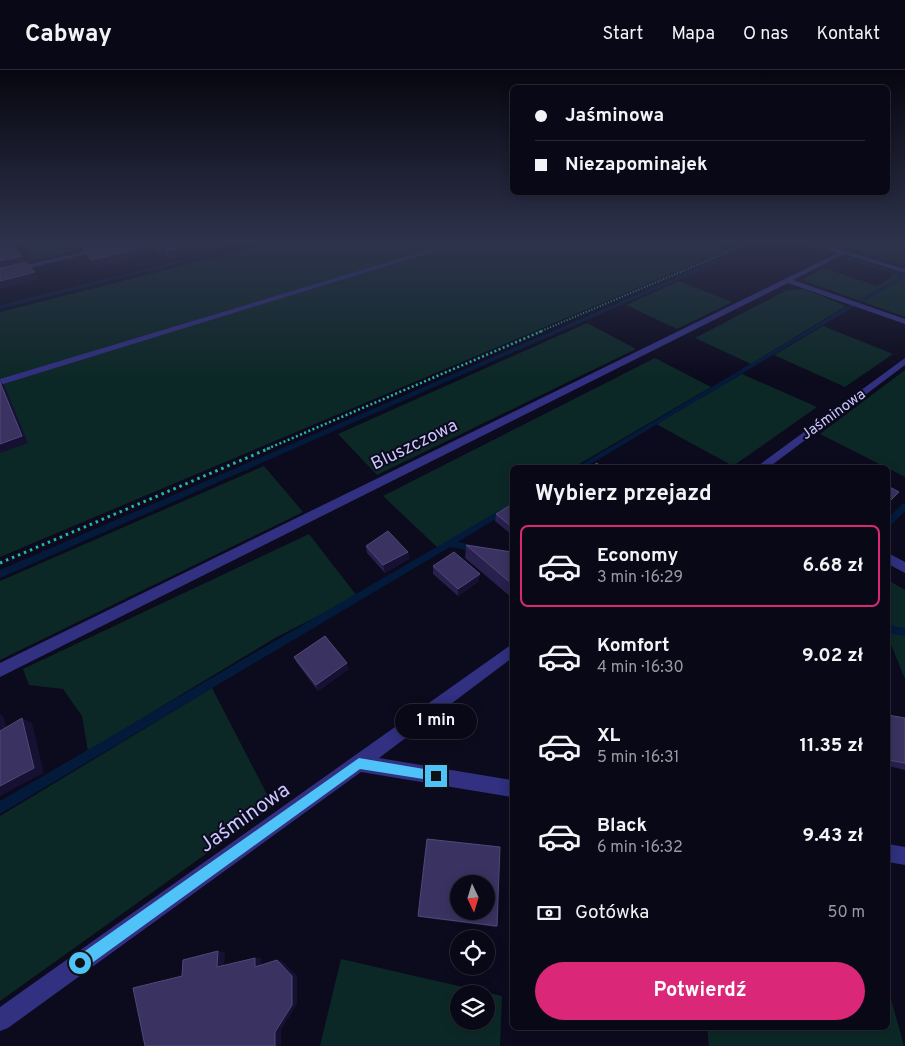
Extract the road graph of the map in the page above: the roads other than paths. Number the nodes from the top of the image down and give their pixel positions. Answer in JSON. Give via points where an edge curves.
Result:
{"nodes":[{"id":1,"x":311,"y":288,"type":"edge"},
{"id":2,"x":776,"y":288,"type":"edge"},
{"id":3,"x":808,"y":288,"type":"edge"},
{"id":4,"x":905,"y":322,"type":"edge"},
{"id":5,"x":905,"y":361,"type":"edge"},
{"id":6,"x":0,"y":382,"type":"edge"},
{"id":7,"x":764,"y":465,"type":"edge"},
{"id":8,"x":890,"y":559,"type":"edge"},
{"id":9,"x":905,"y":568,"type":"edge"},
{"id":10,"x":510,"y":651,"type":"edge"},
{"id":11,"x":0,"y":670,"type":"edge"},
{"id":12,"x":359,"y":763,"type":"junction"},
{"id":13,"x":510,"y":789,"type":"edge"},
{"id":14,"x":890,"y":853,"type":"edge"},
{"id":15,"x":905,"y":856,"type":"edge"},
{"id":16,"x":0,"y":1020,"type":"edge"}],
"edges":[{"from":1,"to":6,"type":"street"},
{"from":2,"to":11,"type":"street","name":"Bluszczowa","via":[[589,377]]},
{"from":3,"to":4,"type":"street"},
{"from":5,"to":7,"type":"street","name":"Jaśminowa"},
{"from":8,"to":9,"type":"street"},
{"from":10,"to":12,"type":"street","name":"Jaśminowa"},
{"from":12,"to":13,"type":"street"},
{"from":12,"to":16,"type":"street","name":"Jaśminowa"},
{"from":14,"to":15,"type":"street"}]}
